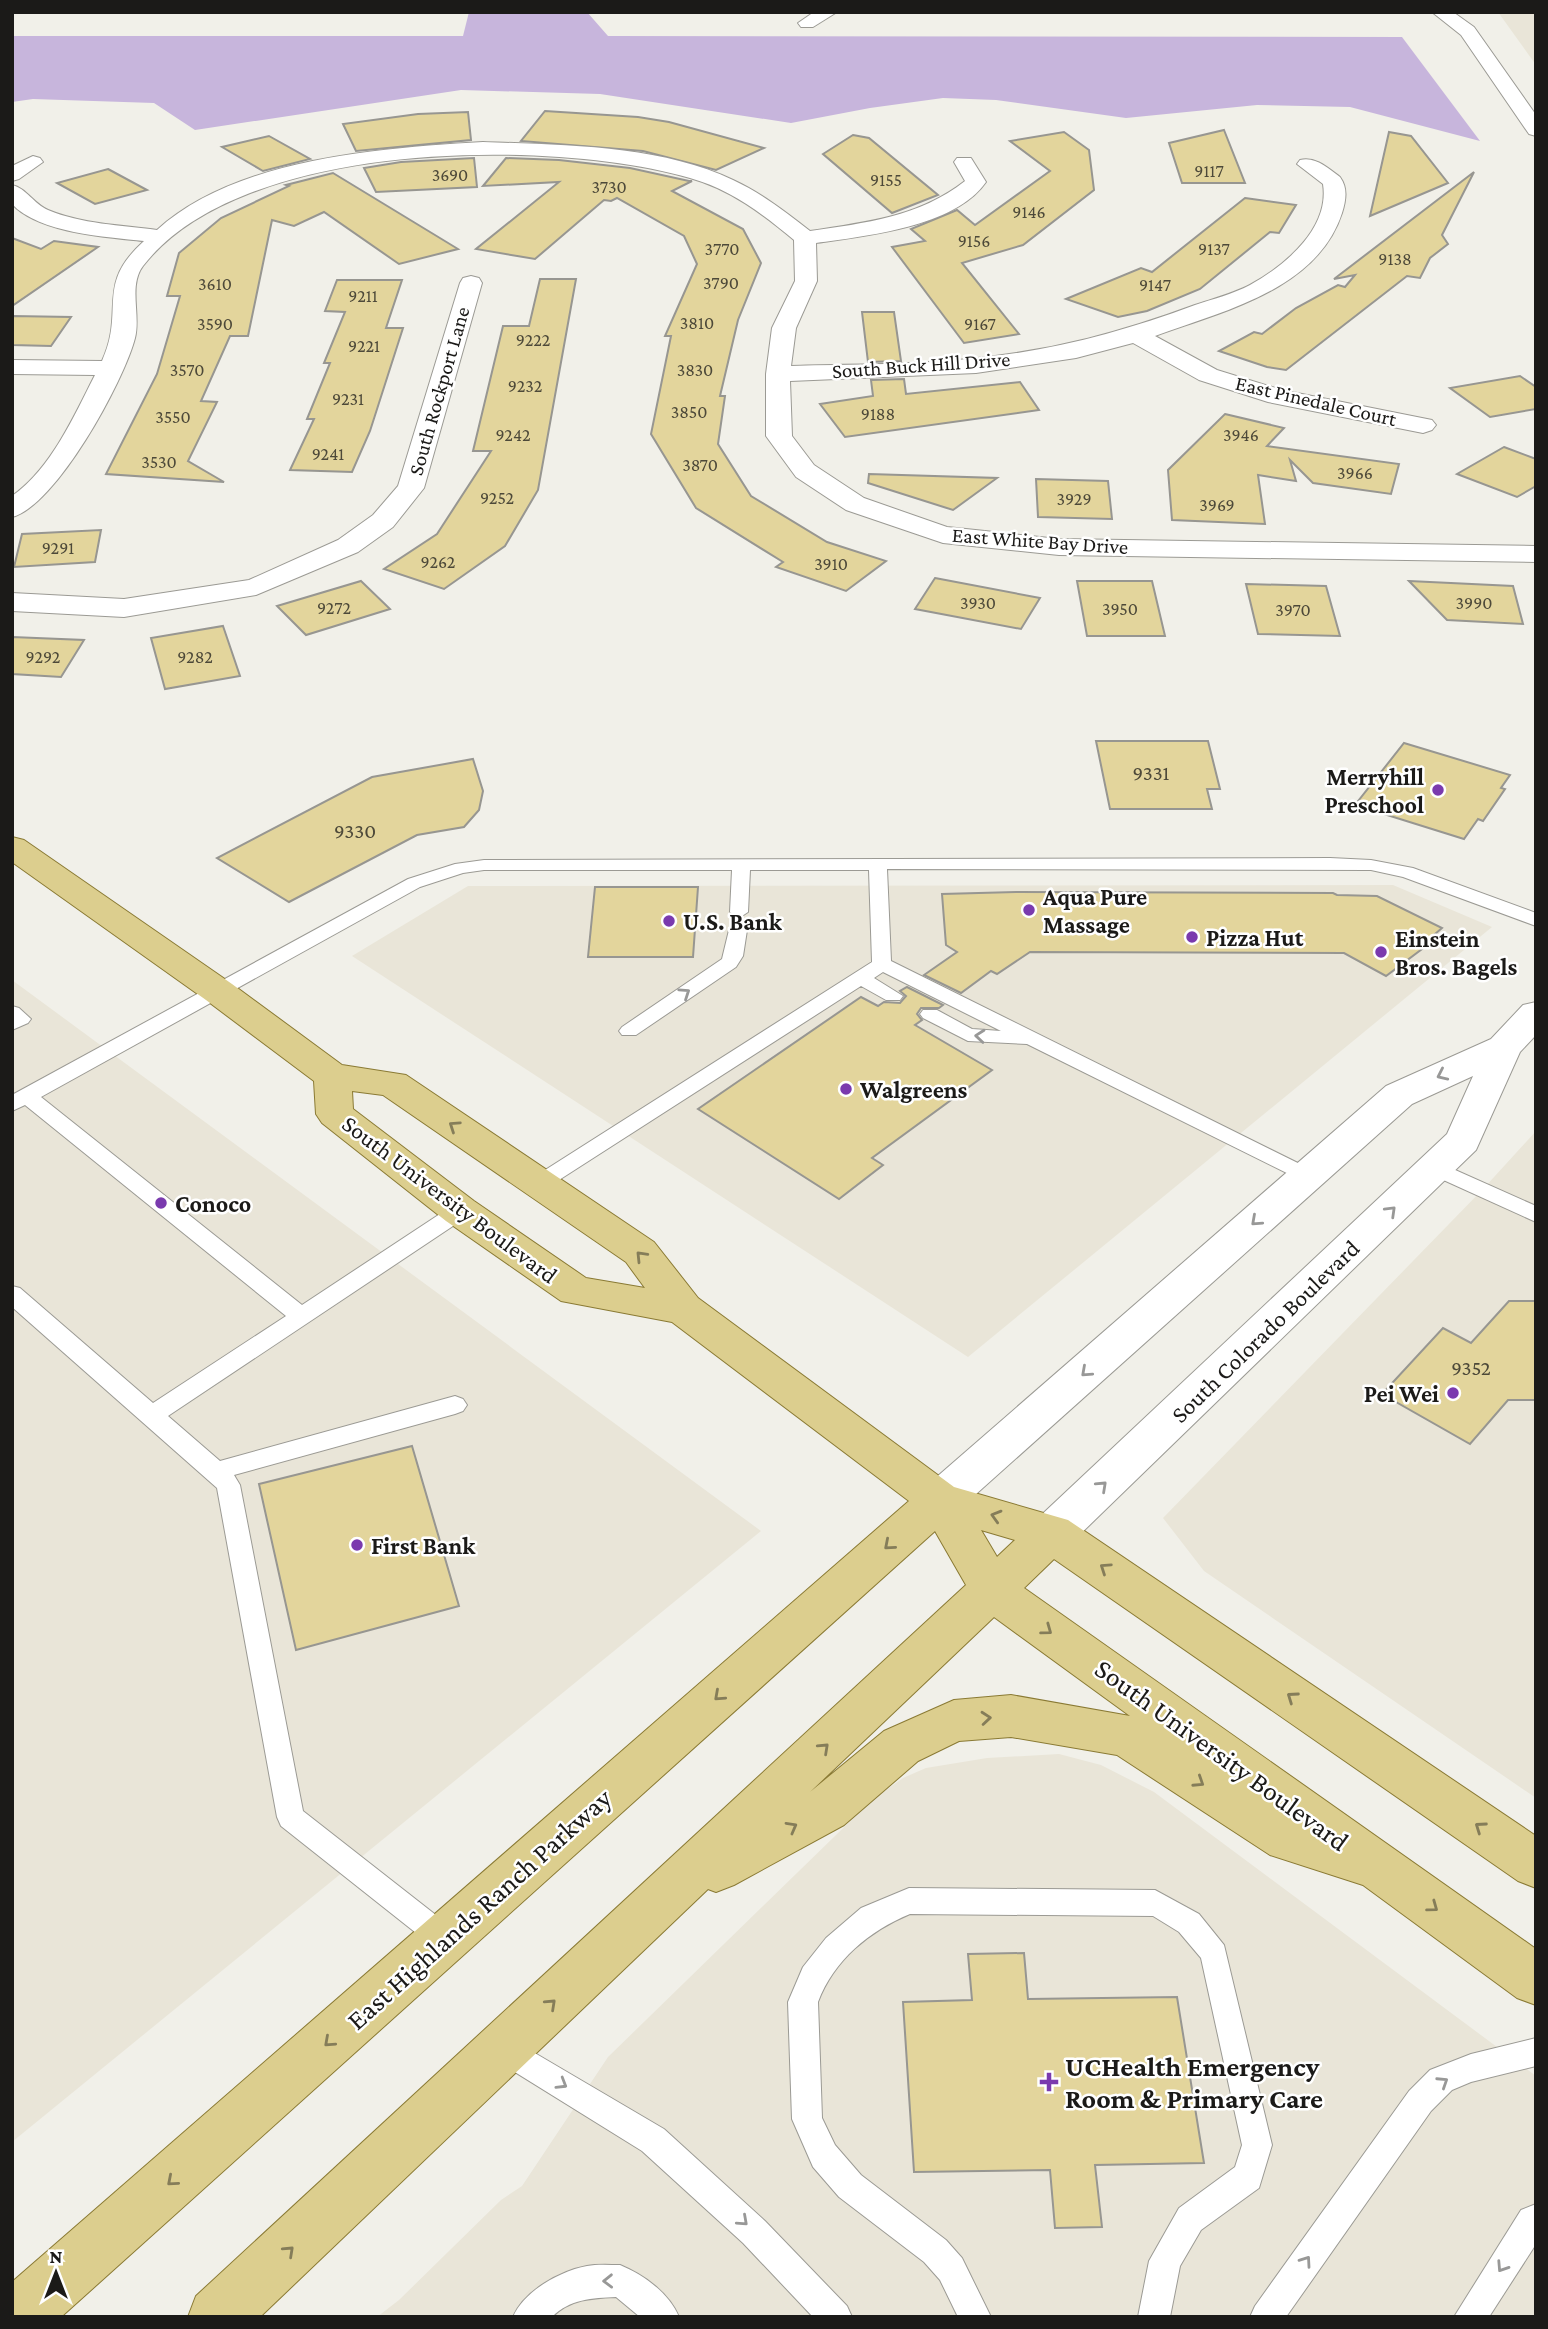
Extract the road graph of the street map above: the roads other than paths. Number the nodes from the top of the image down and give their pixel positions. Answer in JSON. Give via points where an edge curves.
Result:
{"nodes":[{"id":1,"x":828,"y":12,"type":"edge"},
{"id":2,"x":1441,"y":12,"type":"edge"},
{"id":3,"x":1470,"y":22,"type":"edge"},
{"id":4,"x":807,"y":23,"type":"dead end"},
{"id":5,"x":1535,"y":128,"type":"edge"},
{"id":6,"x":33,"y":162,"type":"dead end"},
{"id":7,"x":964,"y":162,"type":"dead end"},
{"id":8,"x":1307,"y":164,"type":"dead end"},
{"id":9,"x":12,"y":175,"type":"edge"},
{"id":10,"x":12,"y":191,"type":"edge"},
{"id":11,"x":156,"y":236,"type":"junction"},
{"id":12,"x":805,"y":238,"type":"junction"},
{"id":13,"x":471,"y":283,"type":"dead end"},
{"id":14,"x":1136,"y":335,"type":"junction"},
{"id":15,"x":12,"y":367,"type":"edge"},
{"id":16,"x":109,"y":368,"type":"junction"},
{"id":17,"x":778,"y":374,"type":"junction"},
{"id":18,"x":1423,"y":425,"type":"dead end"},
{"id":19,"x":12,"y":509,"type":"edge"},
{"id":20,"x":1536,"y":554,"type":"edge"},
{"id":21,"x":12,"y":602,"type":"edge"},
{"id":22,"x":12,"y":847,"type":"edge"},
{"id":23,"x":878,"y":864,"type":"junction"},
{"id":24,"x":741,"y":865,"type":"junction"},
{"id":25,"x":1536,"y":920,"type":"edge"},
{"id":26,"x":882,"y":964,"type":"junction"},
{"id":27,"x":860,"y":978,"type":"junction"},
{"id":28,"x":219,"y":992,"type":"junction"},
{"id":29,"x":893,"y":996,"type":"dead end"},
{"id":30,"x":12,"y":1012,"type":"edge"},
{"id":31,"x":1536,"y":1013,"type":"edge"},
{"id":32,"x":930,"y":1014,"type":"dead end"},
{"id":33,"x":12,"y":1024,"type":"edge"},
{"id":34,"x":629,"y":1031,"type":"dead end"},
{"id":35,"x":1035,"y":1040,"type":"junction"},
{"id":36,"x":1504,"y":1047,"type":"junction"},
{"id":37,"x":332,"y":1076,"type":"junction"},
{"id":38,"x":20,"y":1100,"type":"edge"},
{"id":39,"x":1435,"y":1168,"type":"junction"},
{"id":40,"x":1307,"y":1176,"type":"junction"},
{"id":41,"x":538,"y":1184,"type":"junction"},
{"id":42,"x":460,"y":1211,"type":"junction"},
{"id":43,"x":1536,"y":1214,"type":"edge"},
{"id":44,"x":12,"y":1294,"type":"edge"},
{"id":45,"x":683,"y":1309,"type":"junction"},
{"id":46,"x":300,"y":1315,"type":"junction"},
{"id":47,"x":455,"y":1405,"type":"dead end"},
{"id":48,"x":150,"y":1416,"type":"junction"},
{"id":49,"x":216,"y":1471,"type":"junction"},
{"id":50,"x":940,"y":1500,"type":"junction"},
{"id":51,"x":1052,"y":1533,"type":"junction"},
{"id":52,"x":992,"y":1590,"type":"junction"},
{"id":53,"x":1536,"y":1865,"type":"edge"},
{"id":54,"x":1378,"y":1867,"type":"junction"},
{"id":55,"x":668,"y":1895,"type":"junction"},
{"id":56,"x":445,"y":1939,"type":"junction"},
{"id":57,"x":1536,"y":1980,"type":"edge"},
{"id":58,"x":504,"y":2049,"type":"junction"},
{"id":59,"x":1536,"y":2052,"type":"edge"},
{"id":60,"x":1536,"y":2220,"type":"edge"},
{"id":61,"x":17,"y":2317,"type":"edge"},
{"id":62,"x":217,"y":2317,"type":"edge"},
{"id":63,"x":529,"y":2317,"type":"edge"},
{"id":64,"x":663,"y":2317,"type":"edge"},
{"id":65,"x":836,"y":2317,"type":"edge"},
{"id":66,"x":975,"y":2317,"type":"edge"},
{"id":67,"x":1154,"y":2317,"type":"edge"},
{"id":68,"x":1266,"y":2317,"type":"edge"},
{"id":69,"x":1470,"y":2317,"type":"edge"}],
"edges":[{"from":1,"to":4,"type":"street"},
{"from":2,"to":3,"type":"street"},
{"from":3,"to":5,"type":"street"},
{"from":6,"to":9,"type":"street"},
{"from":7,"to":12,"type":"street","via":[[976,182],[959,198],[921,216],[883,226]]},
{"from":8,"to":14,"type":"street","name":"South Buck Hill Drive","via":[[1333,181],[1336,198],[1326,229],[1304,256],[1258,290]]},
{"from":10,"to":11,"type":"street","via":[[29,208],[49,216]]},
{"from":11,"to":12,"type":"street","via":[[205,206],[275,178],[362,158],[491,147],[592,151],[697,173],[760,201]]},
{"from":11,"to":16,"type":"street","via":[[127,277],[123,338]]},
{"from":12,"to":17,"type":"street","name":"East White Bay Drive","via":[[806,281],[785,328]]},
{"from":13,"to":21,"type":"street","name":"South Rockport Lane","via":[[411,488],[383,521],[348,546],[256,587],[124,608]]},
{"from":14,"to":17,"type":"street","name":"South Buck Hill Drive","via":[[1076,351],[976,366]]},
{"from":14,"to":18,"type":"street","name":"East Pinedale Court","via":[[1209,375],[1277,397]]},
{"from":15,"to":16,"type":"street"},
{"from":16,"to":19,"type":"street","via":[[57,464],[38,489]]},
{"from":17,"to":20,"type":"street","name":"East White Bay Drive","via":[[779,436],[805,471],[855,505],[943,535],[1059,547]]},
{"from":22,"to":28,"type":"main road","name":"South University Boulevard"},
{"from":23,"to":24,"type":"lane"},
{"from":23,"to":25,"type":"lane","via":[[1371,866],[1440,883]]},
{"from":23,"to":26,"type":"lane"},
{"from":24,"to":28,"type":"lane","via":[[461,868],[414,883]]},
{"from":34,"to":24,"type":"lane","one_way":true,"via":[[734,956]]},
{"from":26,"to":27,"type":"lane"},
{"from":26,"to":35,"type":"lane"},
{"from":27,"to":29,"type":"lane"},
{"from":27,"to":41,"type":"lane"},
{"from":28,"to":37,"type":"main road","name":"South University Boulevard"},
{"from":28,"to":38,"type":"lane"},
{"from":30,"to":33,"type":"lane","via":[[21,1019]]},
{"from":31,"to":36,"type":"street","name":"South Colorado Boulevard"},
{"from":35,"to":32,"type":"lane","one_way":true,"via":[[968,1035]]},
{"from":35,"to":40,"type":"lane"},
{"from":36,"to":39,"type":"street","name":"South Colorado Boulevard","via":[[1463,1140]]},
{"from":36,"to":40,"type":"street","name":"South Colorado Boulevard","one_way":true,"via":[[1399,1095]]},
{"from":41,"to":37,"type":"main road","name":"South University Boulevard","one_way":true,"via":[[393,1084]]},
{"from":37,"to":42,"type":"main road","name":"South University Boulevard","via":[[335,1114]]},
{"from":38,"to":46,"type":"lane"},
{"from":39,"to":43,"type":"lane"},
{"from":51,"to":39,"type":"street","name":"South Colorado Boulevard","one_way":true},
{"from":40,"to":50,"type":"street","name":"South Colorado Boulevard","one_way":true},
{"from":45,"to":41,"type":"main road","name":"South University Boulevard","one_way":true,"via":[[640,1252]]},
{"from":42,"to":45,"type":"main road","name":"South University Boulevard","via":[[575,1291]]},
{"from":42,"to":46,"type":"lane"},
{"from":44,"to":48,"type":"lane"},
{"from":45,"to":50,"type":"main road","name":"South University Boulevard"},
{"from":46,"to":48,"type":"lane"},
{"from":47,"to":49,"type":"lane"},
{"from":48,"to":49,"type":"lane"},
{"from":49,"to":56,"type":"lane","via":[[228,1485],[291,1817]]},
{"from":51,"to":50,"type":"main road","name":"South University Boulevard","one_way":true},
{"from":50,"to":52,"type":"main road","name":"South University Boulevard"},
{"from":50,"to":56,"type":"main road","name":"East Highlands Ranch Parkway","one_way":true},
{"from":51,"to":52,"type":"main road","name":"South Colorado Boulevard"},
{"from":53,"to":51,"type":"main road","name":"South University Boulevard","one_way":true},
{"from":52,"to":54,"type":"main road","name":"South University Boulevard","one_way":true},
{"from":55,"to":52,"type":"main road","one_way":true},
{"from":55,"to":54,"type":"main road","one_way":true,"via":[[825,1809],[901,1746],[954,1721],[1011,1716],[1128,1736],[1287,1839]]},
{"from":54,"to":57,"type":"main road","name":"South University Boulevard","one_way":true},
{"from":58,"to":55,"type":"main road","one_way":true},
{"from":56,"to":61,"type":"main road","name":"East Highlands Ranch Parkway","one_way":true},
{"from":62,"to":58,"type":"main road","one_way":true},
{"from":58,"to":65,"type":"lane","one_way":true,"via":[[653,2140],[754,2232]]},
{"from":68,"to":59,"type":"lane","one_way":true,"via":[[1420,2101],[1441,2080]]},
{"from":60,"to":69,"type":"lane","one_way":true},
{"from":64,"to":63,"type":"lane","one_way":true,"via":[[620,2281],[586,2282],[548,2298]]},
{"from":66,"to":67,"type":"lane","via":[[951,2269],[934,2250],[850,2186],[824,2156],[807,2119],[803,2002],[813,1977],[836,1947],[871,1917],[909,1901],[1155,1903],[1199,1929],[1214,1954],[1256,2145],[1248,2177],[1189,2219],[1165,2261]]}]}
